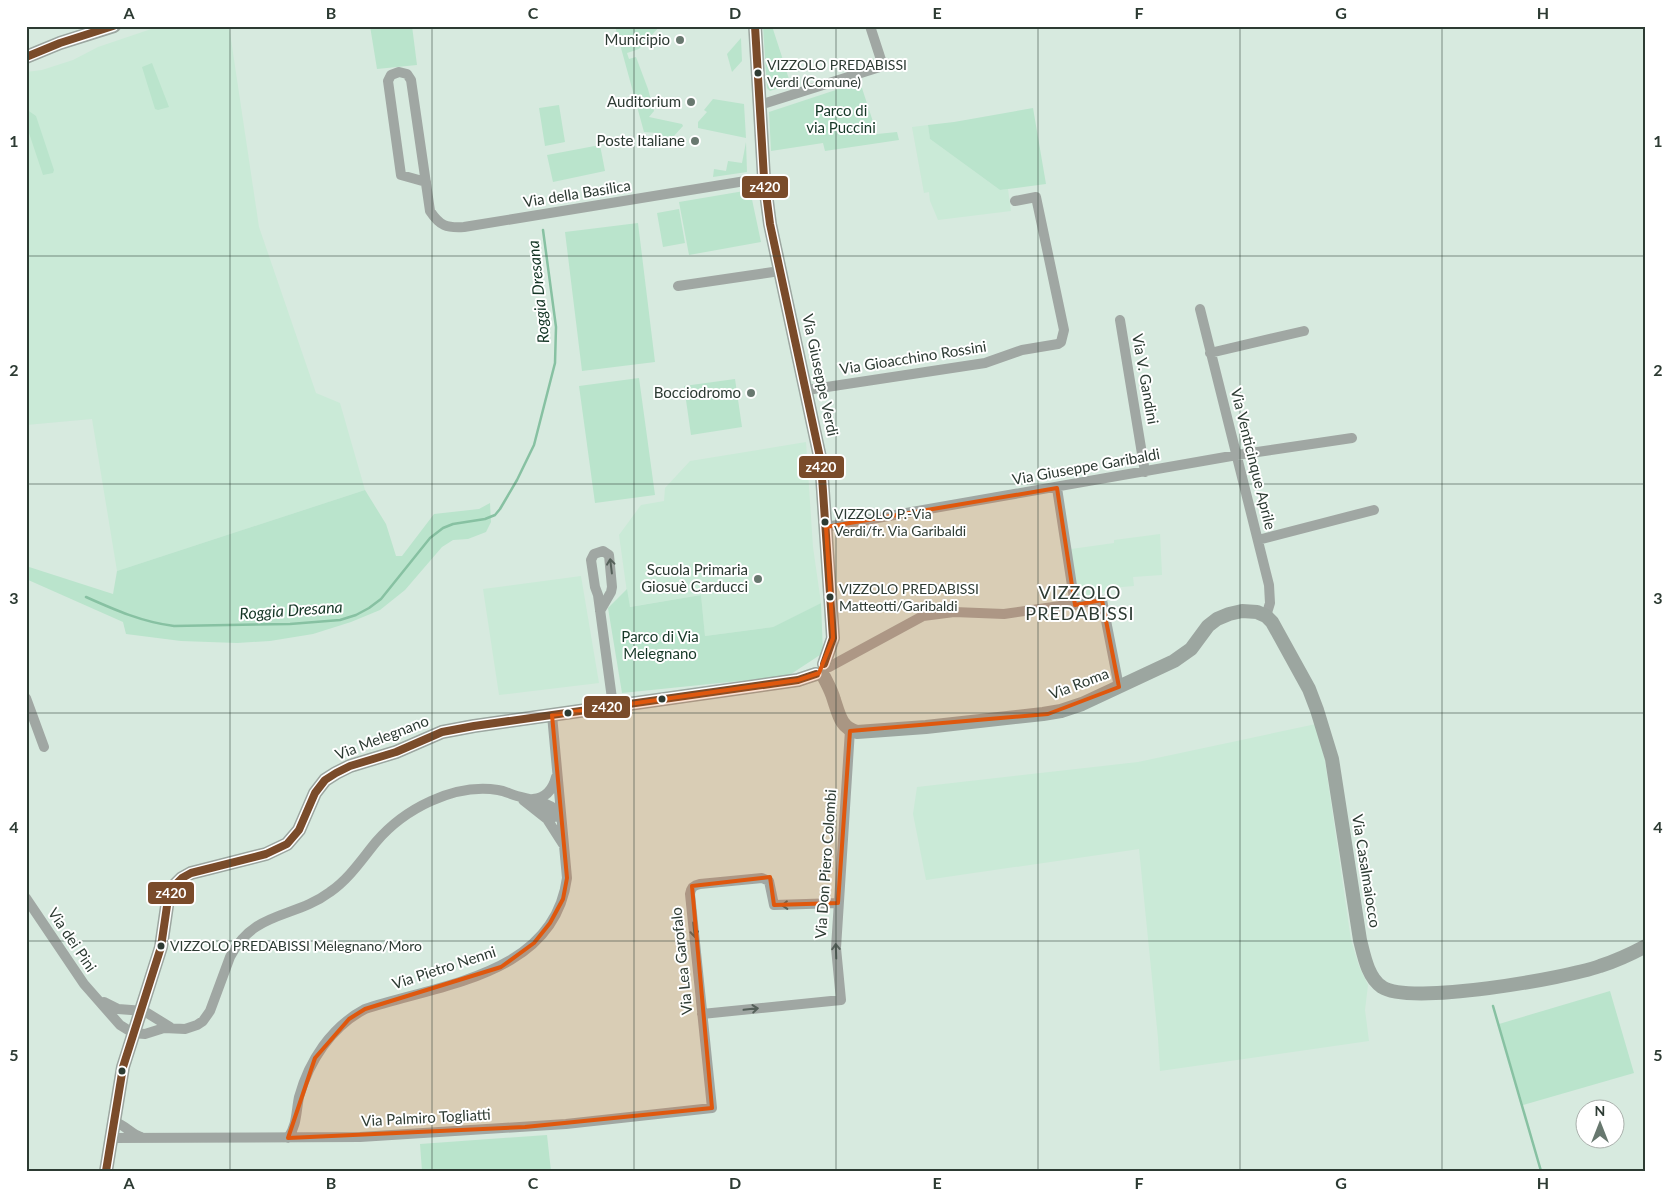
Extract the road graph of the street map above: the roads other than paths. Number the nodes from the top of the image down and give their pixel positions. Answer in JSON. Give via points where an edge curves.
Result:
{"nodes":[{"id":1,"x":114,"y":26,"type":"edge"},
{"id":2,"x":755,"y":26,"type":"edge"},
{"id":3,"x":870,"y":26,"type":"edge"},
{"id":4,"x":60,"y":43,"type":"junction"},
{"id":5,"x":26,"y":50,"type":"edge"},
{"id":6,"x":26,"y":57,"type":"edge"},
{"id":7,"x":760,"y":104,"type":"junction"},
{"id":8,"x":764,"y":178,"type":"junction"},
{"id":9,"x":426,"y":182,"type":"junction"},
{"id":10,"x":1015,"y":201,"type":"dead end"},
{"id":11,"x":780,"y":271,"type":"junction"},
{"id":12,"x":678,"y":286,"type":"dead end"},
{"id":13,"x":1200,"y":309,"type":"dead end"},
{"id":14,"x":1120,"y":320,"type":"dead end"},
{"id":15,"x":1304,"y":331,"type":"dead end"},
{"id":16,"x":1210,"y":353,"type":"junction"},
{"id":17,"x":807,"y":390,"type":"junction"},
{"id":18,"x":1352,"y":438,"type":"dead end"},
{"id":19,"x":1237,"y":456,"type":"junction"},
{"id":20,"x":1145,"y":472,"type":"junction"},
{"id":21,"x":1057,"y":488,"type":"junction"},
{"id":22,"x":1374,"y":510,"type":"dead end"},
{"id":23,"x":826,"y":527,"type":"junction"},
{"id":24,"x":1258,"y":540,"type":"junction"},
{"id":25,"x":1074,"y":605,"type":"junction"},
{"id":26,"x":600,"y":611,"type":"junction"},
{"id":27,"x":1266,"y":616,"type":"junction"},
{"id":28,"x":823,"y":671,"type":"junction"},
{"id":29,"x":1119,"y":686,"type":"junction"},
{"id":30,"x":26,"y":698,"type":"edge"},
{"id":31,"x":613,"y":706,"type":"junction"},
{"id":32,"x":552,"y":715,"type":"junction"},
{"id":33,"x":850,"y":730,"type":"junction"},
{"id":34,"x":44,"y":747,"type":"dead end"},
{"id":35,"x":557,"y":773,"type":"junction"},
{"id":36,"x":516,"y":796,"type":"junction"},
{"id":37,"x":530,"y":798,"type":"junction"},
{"id":38,"x":541,"y":812,"type":"junction"},
{"id":39,"x":562,"y":815,"type":"junction"},
{"id":40,"x":565,"y":849,"type":"junction"},
{"id":41,"x":26,"y":898,"type":"edge"},
{"id":42,"x":838,"y":903,"type":"junction"},
{"id":43,"x":1646,"y":946,"type":"edge"},
{"id":44,"x":95,"y":996,"type":"junction"},
{"id":45,"x":140,"y":1010,"type":"junction"},
{"id":46,"x":702,"y":1014,"type":"junction"},
{"id":47,"x":173,"y":1029,"type":"junction"},
{"id":48,"x":133,"y":1033,"type":"junction"},
{"id":49,"x":712,"y":1108,"type":"joint"},
{"id":50,"x":115,"y":1122,"type":"junction"},
{"id":51,"x":141,"y":1137,"type":"junction"},
{"id":52,"x":112,"y":1138,"type":"junction"},
{"id":53,"x":288,"y":1138,"type":"junction"},
{"id":54,"x":106,"y":1171,"type":"edge"}],
"edges":[{"from":1,"to":4,"type":"street"},
{"from":2,"to":7,"type":"street","name":"Via Giuseppe Verdi"},
{"from":3,"to":7,"type":"street","via":[[883,66]]},
{"from":4,"to":5,"type":"street"},
{"from":4,"to":6,"type":"street"},
{"from":7,"to":8,"type":"street","name":"Via Giuseppe Verdi"},
{"from":8,"to":9,"type":"street","name":"Via della Basilica","via":[[450,228],[437,221],[430,211]]},
{"from":8,"to":11,"type":"street","name":"Via Giuseppe Verdi"},
{"from":9,"to":9,"type":"street","name":"Via della Basilica","via":[[411,80],[407,74],[398,72],[388,81],[401,175]]},
{"from":10,"to":17,"type":"street","name":"Via Gioacchino Rossini","via":[[1036,197],[1064,330],[1061,342],[1022,350],[985,363]]},
{"from":11,"to":12,"type":"street"},
{"from":11,"to":17,"type":"street","name":"Via Giuseppe Verdi"},
{"from":13,"to":16,"type":"street","name":"Via Venticinque Aprile"},
{"from":14,"to":20,"type":"street","name":"Via V. Gandini"},
{"from":15,"to":16,"type":"street"},
{"from":16,"to":19,"type":"street","name":"Via Venticinque Aprile"},
{"from":17,"to":23,"type":"street","name":"Via Giuseppe Verdi","via":[[821,456]]},
{"from":18,"to":19,"type":"street","name":"Via Giuseppe Garibaldi"},
{"from":19,"to":20,"type":"street","name":"Via Giuseppe Garibaldi"},
{"from":19,"to":24,"type":"street","name":"Via Venticinque Aprile"},
{"from":20,"to":21,"type":"street","name":"Via Giuseppe Garibaldi"},
{"from":21,"to":23,"type":"street","name":"Via Giuseppe Garibaldi"},
{"from":21,"to":25,"type":"street"},
{"from":22,"to":24,"type":"street"},
{"from":23,"to":28,"type":"street","name":"Via Giuseppe Verdi","via":[[833,638]]},
{"from":24,"to":27,"type":"street","name":"Via Venticinque Aprile","via":[[1270,597]]},
{"from":25,"to":28,"type":"street","via":[[1004,614],[954,612],[924,616]]},
{"from":25,"to":29,"type":"street","via":[[1102,600]]},
{"from":26,"to":26,"type":"street","one_way":true,"via":[[613,582],[609,555],[602,551],[594,554],[591,560]]},
{"from":26,"to":31,"type":"street"},
{"from":27,"to":29,"type":"street","name":"Via Roma","via":[[1242,611],[1217,619],[1184,655]]},
{"from":27,"to":43,"type":"street","name":"Via Casalmaiocco","via":[[1317,710],[1332,759],[1360,940],[1367,964],[1379,985],[1388,991],[1406,993],[1460,991],[1534,982],[1600,966]]},
{"from":28,"to":31,"type":"street","name":"Via Melegnano","via":[[798,680]]},
{"from":28,"to":33,"type":"street","via":[[840,719]]},
{"from":29,"to":33,"type":"street","name":"Via Roma","via":[[1082,704],[1048,714],[897,730]]},
{"from":30,"to":34,"type":"street"},
{"from":31,"to":32,"type":"street","name":"Via Melegnano"},
{"from":32,"to":35,"type":"street","name":"Via Pietro Nenni"},
{"from":32,"to":45,"type":"street","name":"Via Melegnano","via":[[448,731],[344,768],[319,786],[299,830],[288,844],[266,854],[182,878],[169,896],[164,936]]},
{"from":33,"to":42,"type":"street","name":"Via Don Piero Colombi"},
{"from":35,"to":37,"type":"street","via":[[549,791],[542,797]]},
{"from":35,"to":39,"type":"street","name":"Via Pietro Nenni"},
{"from":36,"to":37,"type":"street"},
{"from":36,"to":38,"type":"street"},
{"from":36,"to":47,"type":"street","via":[[497,790],[474,790],[435,800],[398,820],[332,891],[309,904],[264,921],[248,932],[230,956],[203,1022],[192,1028]]},
{"from":37,"to":39,"type":"street"},
{"from":38,"to":39,"type":"street"},
{"from":38,"to":40,"type":"street"},
{"from":39,"to":40,"type":"street","name":"Via Pietro Nenni"},
{"from":40,"to":53,"type":"street","name":"Via Pietro Nenni","via":[[567,878],[563,899],[534,943],[513,960],[489,972],[374,1006],[349,1019],[329,1038],[312,1064],[300,1095],[294,1129]]},
{"from":41,"to":44,"type":"street","name":"Via dei Pini"},
{"from":46,"to":42,"type":"street","name":"Via Don Piero Colombi","one_way":true,"via":[[841,1000],[836,948]]},
{"from":42,"to":46,"type":"street","name":"Via Lea Garofalo","one_way":true,"via":[[774,905],[769,882],[762,878],[695,885],[690,894]]},
{"from":44,"to":45,"type":"street","name":"Via dei Pini","via":[[118,1009]]},
{"from":44,"to":48,"type":"street","name":"Via dei Pini","via":[[120,1025]]},
{"from":45,"to":47,"type":"street"},
{"from":45,"to":48,"type":"street","name":"Via Melegnano"},
{"from":46,"to":49,"type":"street","name":"Via Lea Garofalo"},
{"from":47,"to":48,"type":"street"},
{"from":48,"to":50,"type":"street","name":"Via Melegnano","via":[[123,1067]]},
{"from":49,"to":53,"type":"street","name":"Via Palmiro Togliatti","via":[[525,1127]]},
{"from":50,"to":51,"type":"street"},
{"from":50,"to":52,"type":"street","name":"Via Melegnano"},
{"from":51,"to":52,"type":"street","name":"Via Palmiro Togliatti"},
{"from":51,"to":53,"type":"street","name":"Via Palmiro Togliatti"},
{"from":52,"to":54,"type":"street","name":"Via Melegnano"}]}
